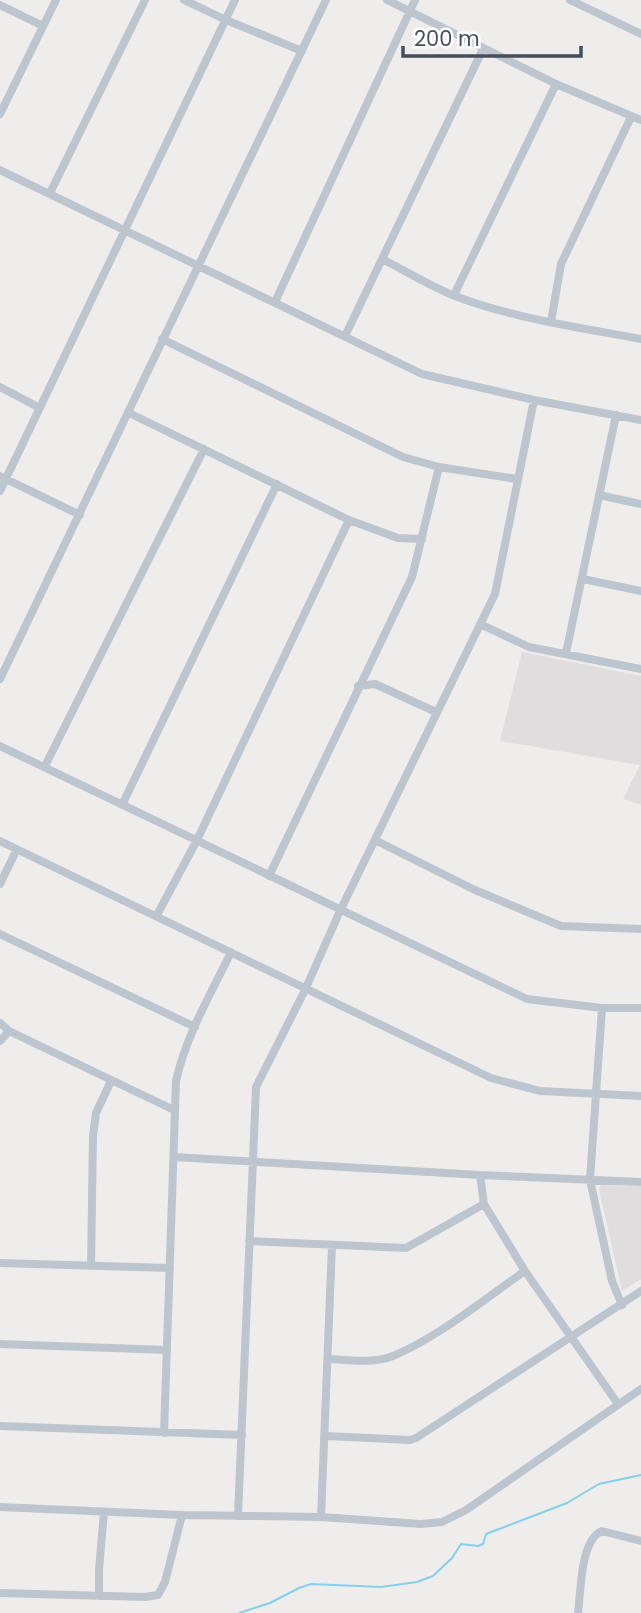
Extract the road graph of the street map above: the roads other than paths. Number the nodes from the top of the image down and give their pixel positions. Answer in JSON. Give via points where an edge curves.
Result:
{"nodes":[{"id":1,"x":56,"y":0,"type":"edge"},
{"id":2,"x":145,"y":0,"type":"edge"},
{"id":3,"x":184,"y":0,"type":"edge"},
{"id":4,"x":235,"y":0,"type":"edge"},
{"id":5,"x":326,"y":0,"type":"edge"},
{"id":6,"x":387,"y":0,"type":"edge"},
{"id":7,"x":415,"y":0,"type":"edge"},
{"id":8,"x":570,"y":0,"type":"edge"},
{"id":9,"x":0,"y":5,"type":"edge"},
{"id":10,"x":410,"y":12,"type":"junction"},
{"id":11,"x":226,"y":20,"type":"junction"},
{"id":12,"x":43,"y":26,"type":"junction"},
{"id":13,"x":641,"y":34,"type":"edge"},
{"id":14,"x":483,"y":49,"type":"junction"},
{"id":15,"x":302,"y":51,"type":"junction"},
{"id":16,"x":556,"y":84,"type":"junction"},
{"id":17,"x":0,"y":114,"type":"edge"},
{"id":18,"x":631,"y":117,"type":"junction"},
{"id":19,"x":641,"y":120,"type":"edge"},
{"id":20,"x":0,"y":170,"type":"edge"},
{"id":21,"x":50,"y":193,"type":"junction"},
{"id":22,"x":125,"y":230,"type":"junction"},
{"id":23,"x":382,"y":259,"type":"junction"},
{"id":24,"x":199,"y":265,"type":"junction"},
{"id":25,"x":454,"y":295,"type":"junction"},
{"id":26,"x":275,"y":302,"type":"junction"},
{"id":27,"x":551,"y":322,"type":"junction"},
{"id":28,"x":345,"y":336,"type":"junction"},
{"id":29,"x":162,"y":338,"type":"junction"},
{"id":30,"x":641,"y":339,"type":"edge"},
{"id":31,"x":0,"y":387,"type":"edge"},
{"id":32,"x":534,"y":400,"type":"junction"},
{"id":33,"x":40,"y":408,"type":"junction"},
{"id":34,"x":129,"y":413,"type":"junction"},
{"id":35,"x":615,"y":415,"type":"junction"},
{"id":36,"x":641,"y":420,"type":"edge"},
{"id":37,"x":204,"y":449,"type":"junction"},
{"id":38,"x":439,"y":467,"type":"junction"},
{"id":39,"x":3,"y":477,"type":"edge"},
{"id":40,"x":517,"y":479,"type":"junction"},
{"id":41,"x":278,"y":484,"type":"junction"},
{"id":42,"x":0,"y":491,"type":"edge"},
{"id":43,"x":598,"y":495,"type":"junction"},
{"id":44,"x":641,"y":505,"type":"edge"},
{"id":45,"x":80,"y":515,"type":"junction"},
{"id":46,"x":349,"y":520,"type":"junction"},
{"id":47,"x":422,"y":539,"type":"junction"},
{"id":48,"x":583,"y":579,"type":"junction"},
{"id":49,"x":641,"y":591,"type":"edge"},
{"id":50,"x":480,"y":624,"type":"junction"},
{"id":51,"x":566,"y":653,"type":"junction"},
{"id":52,"x":641,"y":669,"type":"edge"},
{"id":53,"x":0,"y":679,"type":"edge"},
{"id":54,"x":358,"y":686,"type":"junction"},
{"id":55,"x":436,"y":712,"type":"junction"},
{"id":56,"x":0,"y":746,"type":"edge"},
{"id":57,"x":45,"y":766,"type":"junction"},
{"id":58,"x":122,"y":805,"type":"junction"},
{"id":59,"x":197,"y":840,"type":"junction"},
{"id":60,"x":375,"y":840,"type":"junction"},
{"id":61,"x":0,"y":841,"type":"edge"},
{"id":62,"x":17,"y":849,"type":"junction"},
{"id":63,"x":269,"y":876,"type":"junction"},
{"id":64,"x":0,"y":884,"type":"edge"},
{"id":65,"x":340,"y":911,"type":"junction"},
{"id":66,"x":158,"y":915,"type":"junction"},
{"id":67,"x":641,"y":929,"type":"edge"},
{"id":68,"x":0,"y":934,"type":"edge"},
{"id":69,"x":231,"y":952,"type":"junction"},
{"id":70,"x":305,"y":990,"type":"junction"},
{"id":71,"x":602,"y":1008,"type":"junction"},
{"id":72,"x":641,"y":1008,"type":"edge"},
{"id":73,"x":0,"y":1023,"type":"edge"},
{"id":74,"x":195,"y":1027,"type":"junction"},
{"id":75,"x":9,"y":1031,"type":"junction"},
{"id":76,"x":0,"y":1041,"type":"edge"},
{"id":77,"x":111,"y":1081,"type":"junction"},
{"id":78,"x":596,"y":1094,"type":"junction"},
{"id":79,"x":641,"y":1096,"type":"edge"},
{"id":80,"x":174,"y":1110,"type":"junction"},
{"id":81,"x":174,"y":1157,"type":"junction"},
{"id":82,"x":253,"y":1161,"type":"junction"},
{"id":83,"x":480,"y":1175,"type":"junction"},
{"id":84,"x":590,"y":1180,"type":"junction"},
{"id":85,"x":641,"y":1182,"type":"edge"},
{"id":86,"x":484,"y":1204,"type":"junction"},
{"id":87,"x":250,"y":1241,"type":"junction"},
{"id":88,"x":332,"y":1245,"type":"junction"},
{"id":89,"x":0,"y":1263,"type":"edge"},
{"id":90,"x":91,"y":1266,"type":"junction"},
{"id":91,"x":170,"y":1268,"type":"junction"},
{"id":92,"x":525,"y":1271,"type":"junction"},
{"id":93,"x":641,"y":1291,"type":"edge"},
{"id":94,"x":622,"y":1305,"type":"junction"},
{"id":95,"x":571,"y":1338,"type":"junction"},
{"id":96,"x":0,"y":1344,"type":"edge"},
{"id":97,"x":167,"y":1350,"type":"junction"},
{"id":98,"x":328,"y":1359,"type":"junction"},
{"id":99,"x":641,"y":1389,"type":"edge"},
{"id":100,"x":618,"y":1405,"type":"junction"},
{"id":101,"x":0,"y":1426,"type":"edge"},
{"id":102,"x":164,"y":1433,"type":"junction"},
{"id":103,"x":242,"y":1435,"type":"junction"},
{"id":104,"x":326,"y":1436,"type":"junction"},
{"id":105,"x":0,"y":1507,"type":"edge"},
{"id":106,"x":104,"y":1512,"type":"junction"},
{"id":107,"x":182,"y":1515,"type":"junction"},
{"id":108,"x":237,"y":1516,"type":"junction"},
{"id":109,"x":321,"y":1517,"type":"junction"},
{"id":110,"x":641,"y":1542,"type":"edge"},
{"id":111,"x":0,"y":1593,"type":"edge"},
{"id":112,"x":99,"y":1596,"type":"junction"},
{"id":113,"x":578,"y":1613,"type":"edge"}],
"edges":[{"from":1,"to":12,"type":"street"},
{"from":2,"to":21,"type":"street"},
{"from":3,"to":11,"type":"street"},
{"from":4,"to":11,"type":"street"},
{"from":5,"to":15,"type":"street"},
{"from":6,"to":10,"type":"street"},
{"from":7,"to":10,"type":"street"},
{"from":8,"to":13,"type":"street"},
{"from":9,"to":12,"type":"street"},
{"from":10,"to":14,"type":"street"},
{"from":10,"to":26,"type":"street"},
{"from":11,"to":15,"type":"street"},
{"from":11,"to":22,"type":"street"},
{"from":12,"to":17,"type":"street"},
{"from":14,"to":16,"type":"street"},
{"from":14,"to":23,"type":"street"},
{"from":15,"to":24,"type":"street"},
{"from":16,"to":18,"type":"street"},
{"from":16,"to":25,"type":"street"},
{"from":18,"to":19,"type":"street"},
{"from":18,"to":27,"type":"street","via":[[564,256]]},
{"from":20,"to":21,"type":"street"},
{"from":21,"to":22,"type":"street"},
{"from":22,"to":24,"type":"street"},
{"from":22,"to":33,"type":"street"},
{"from":23,"to":25,"type":"street"},
{"from":23,"to":28,"type":"street"},
{"from":24,"to":26,"type":"street"},
{"from":24,"to":29,"type":"street"},
{"from":25,"to":27,"type":"street"},
{"from":26,"to":28,"type":"street"},
{"from":27,"to":30,"type":"street"},
{"from":28,"to":32,"type":"street","via":[[428,376]]},
{"from":29,"to":34,"type":"street"},
{"from":29,"to":38,"type":"street","via":[[386,449]]},
{"from":31,"to":33,"type":"street"},
{"from":32,"to":35,"type":"street"},
{"from":32,"to":40,"type":"street"},
{"from":33,"to":39,"type":"street"},
{"from":34,"to":37,"type":"street"},
{"from":34,"to":45,"type":"street"},
{"from":35,"to":36,"type":"street"},
{"from":35,"to":43,"type":"street"},
{"from":37,"to":41,"type":"street"},
{"from":37,"to":57,"type":"street"},
{"from":38,"to":40,"type":"street"},
{"from":38,"to":47,"type":"street"},
{"from":39,"to":42,"type":"street"},
{"from":39,"to":45,"type":"street"},
{"from":40,"to":50,"type":"street","via":[[498,585]]},
{"from":41,"to":46,"type":"street"},
{"from":41,"to":58,"type":"street"},
{"from":43,"to":44,"type":"street"},
{"from":43,"to":48,"type":"street"},
{"from":45,"to":53,"type":"street"},
{"from":46,"to":47,"type":"street","via":[[398,538]]},
{"from":46,"to":59,"type":"street"},
{"from":47,"to":54,"type":"street","via":[[406,593]]},
{"from":48,"to":49,"type":"street"},
{"from":48,"to":51,"type":"street"},
{"from":50,"to":51,"type":"street","via":[[518,643]]},
{"from":50,"to":55,"type":"street"},
{"from":51,"to":52,"type":"street"},
{"from":54,"to":55,"type":"street","via":[[375,684]]},
{"from":54,"to":63,"type":"street"},
{"from":55,"to":60,"type":"street"},
{"from":56,"to":57,"type":"street"},
{"from":57,"to":58,"type":"street"},
{"from":58,"to":59,"type":"street"},
{"from":59,"to":63,"type":"street"},
{"from":59,"to":66,"type":"street"},
{"from":60,"to":65,"type":"street"},
{"from":60,"to":67,"type":"street","via":[[561,926]]},
{"from":61,"to":62,"type":"street"},
{"from":62,"to":64,"type":"street"},
{"from":62,"to":66,"type":"street"},
{"from":63,"to":65,"type":"street"},
{"from":65,"to":70,"type":"street"},
{"from":65,"to":71,"type":"street","via":[[527,999]]},
{"from":66,"to":69,"type":"street"},
{"from":68,"to":74,"type":"street"},
{"from":69,"to":70,"type":"street"},
{"from":69,"to":74,"type":"street"},
{"from":70,"to":78,"type":"street","via":[[497,1081],[540,1091]]},
{"from":70,"to":82,"type":"street","via":[[256,1087]]},
{"from":71,"to":72,"type":"street"},
{"from":71,"to":78,"type":"street"},
{"from":73,"to":75,"type":"street"},
{"from":74,"to":80,"type":"street","via":[[181,1060]]},
{"from":75,"to":76,"type":"street"},
{"from":75,"to":77,"type":"street"},
{"from":77,"to":80,"type":"street"},
{"from":77,"to":90,"type":"street","via":[[96,1113],[93,1136]]},
{"from":78,"to":79,"type":"street"},
{"from":78,"to":84,"type":"street"},
{"from":80,"to":81,"type":"street"},
{"from":81,"to":82,"type":"street"},
{"from":81,"to":91,"type":"street"},
{"from":82,"to":83,"type":"street"},
{"from":82,"to":87,"type":"street"},
{"from":83,"to":84,"type":"street"},
{"from":83,"to":86,"type":"street"},
{"from":84,"to":85,"type":"street"},
{"from":84,"to":94,"type":"street","via":[[612,1281]]},
{"from":86,"to":88,"type":"street","via":[[412,1246]]},
{"from":86,"to":92,"type":"street"},
{"from":87,"to":88,"type":"street"},
{"from":87,"to":103,"type":"street"},
{"from":88,"to":98,"type":"street"},
{"from":89,"to":90,"type":"street"},
{"from":90,"to":91,"type":"street"},
{"from":91,"to":97,"type":"street"},
{"from":92,"to":95,"type":"street"},
{"from":92,"to":98,"type":"street","via":[[448,1325],[393,1356]]},
{"from":93,"to":94,"type":"street"},
{"from":94,"to":95,"type":"street"},
{"from":95,"to":100,"type":"street"},
{"from":95,"to":104,"type":"street","via":[[410,1440]]},
{"from":96,"to":97,"type":"street"},
{"from":97,"to":102,"type":"street"},
{"from":98,"to":104,"type":"street"},
{"from":99,"to":100,"type":"street"},
{"from":100,"to":109,"type":"street","via":[[442,1522]]},
{"from":101,"to":102,"type":"street"},
{"from":102,"to":103,"type":"street"},
{"from":103,"to":108,"type":"street"},
{"from":104,"to":109,"type":"street"},
{"from":105,"to":106,"type":"street"},
{"from":106,"to":107,"type":"street"},
{"from":106,"to":112,"type":"street"},
{"from":107,"to":108,"type":"street"},
{"from":107,"to":112,"type":"street","via":[[158,1595]]},
{"from":108,"to":109,"type":"street"},
{"from":110,"to":113,"type":"street","via":[[602,1531],[593,1537],[586,1551]]},
{"from":111,"to":112,"type":"street"}]}
